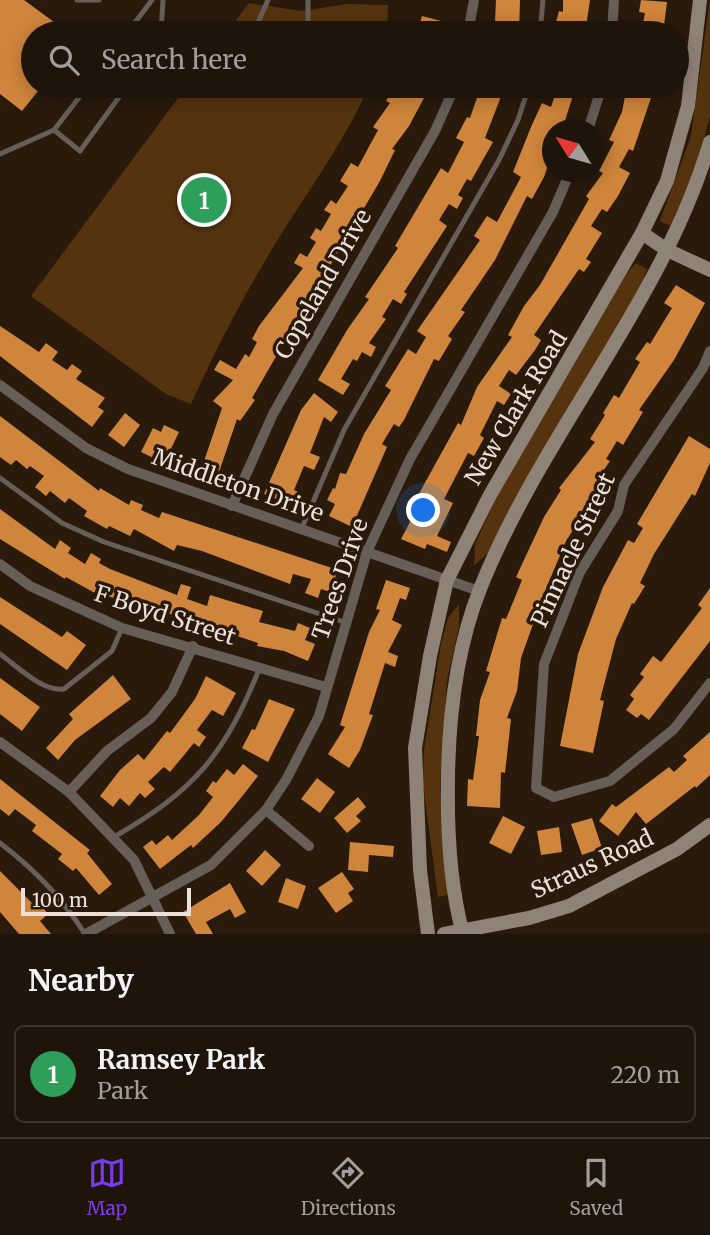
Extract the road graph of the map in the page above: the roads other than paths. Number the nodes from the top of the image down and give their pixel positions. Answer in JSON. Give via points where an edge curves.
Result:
{"nodes":[{"id":1,"x":77,"y":0,"type":"edge"},
{"id":2,"x":99,"y":0,"type":"edge"},
{"id":3,"x":152,"y":0,"type":"edge"},
{"id":4,"x":163,"y":0,"type":"edge"},
{"id":5,"x":268,"y":0,"type":"edge"},
{"id":6,"x":309,"y":0,"type":"edge"},
{"id":7,"x":474,"y":0,"type":"edge"},
{"id":8,"x":543,"y":0,"type":"edge"},
{"id":9,"x":614,"y":0,"type":"edge"},
{"id":10,"x":700,"y":0,"type":"edge"},
{"id":11,"x":136,"y":21,"type":"edge"},
{"id":12,"x":162,"y":21,"type":"edge"},
{"id":13,"x":259,"y":21,"type":"edge"},
{"id":14,"x":307,"y":21,"type":"edge"},
{"id":15,"x":470,"y":21,"type":"edge"},
{"id":16,"x":541,"y":21,"type":"edge"},
{"id":17,"x":613,"y":21,"type":"edge"},
{"id":18,"x":689,"y":97,"type":"edge"},
{"id":19,"x":79,"y":98,"type":"edge"},
{"id":20,"x":118,"y":98,"type":"edge"},
{"id":21,"x":450,"y":98,"type":"edge"},
{"id":22,"x":525,"y":98,"type":"edge"},
{"id":23,"x":598,"y":98,"type":"edge"},
{"id":24,"x":689,"y":98,"type":"edge"},
{"id":25,"x":592,"y":119,"type":"edge"},
{"id":26,"x":54,"y":130,"type":"junction"},
{"id":27,"x":710,"y":142,"type":"edge"},
{"id":28,"x":0,"y":154,"type":"edge"},
{"id":29,"x":566,"y":182,"type":"edge"},
{"id":30,"x":642,"y":233,"type":"junction"},
{"id":31,"x":667,"y":250,"type":"junction"},
{"id":32,"x":710,"y":270,"type":"edge"},
{"id":33,"x":710,"y":351,"type":"edge"},
{"id":34,"x":706,"y":369,"type":"edge"},
{"id":35,"x":0,"y":386,"type":"edge"},
{"id":36,"x":0,"y":478,"type":"edge"},
{"id":37,"x":232,"y":506,"type":"junction"},
{"id":38,"x":301,"y":530,"type":"junction"},
{"id":39,"x":367,"y":552,"type":"junction"},
{"id":40,"x":0,"y":564,"type":"edge"},
{"id":41,"x":447,"y":580,"type":"junction"},
{"id":42,"x":479,"y":591,"type":"junction"},
{"id":43,"x":347,"y":623,"type":"junction"},
{"id":44,"x":122,"y":628,"type":"junction"},
{"id":45,"x":193,"y":646,"type":"junction"},
{"id":46,"x":0,"y":654,"type":"edge"},
{"id":47,"x":260,"y":667,"type":"junction"},
{"id":48,"x":710,"y":683,"type":"edge"},
{"id":49,"x":326,"y":687,"type":"junction"},
{"id":50,"x":0,"y":741,"type":"edge"},
{"id":51,"x":69,"y":792,"type":"junction"},
{"id":52,"x":266,"y":810,"type":"junction"},
{"id":53,"x":710,"y":825,"type":"edge"},
{"id":54,"x":114,"y":837,"type":"junction"},
{"id":55,"x":0,"y":843,"type":"edge"},
{"id":56,"x":309,"y":846,"type":"dead end"},
{"id":57,"x":152,"y":899,"type":"junction"},
{"id":58,"x":463,"y":932,"type":"edge"},
{"id":59,"x":86,"y":934,"type":"edge"},
{"id":60,"x":170,"y":934,"type":"edge"},
{"id":61,"x":428,"y":934,"type":"edge"},
{"id":62,"x":444,"y":934,"type":"edge"}],
"edges":[{"from":1,"to":2,"type":"lane"},
{"from":3,"to":11,"type":"lane"},
{"from":4,"to":12,"type":"lane"},
{"from":5,"to":13,"type":"lane"},
{"from":6,"to":14,"type":"lane"},
{"from":7,"to":15,"type":"street"},
{"from":8,"to":16,"type":"lane"},
{"from":9,"to":17,"type":"street"},
{"from":10,"to":18,"type":"main road","name":"New Clark Road"},
{"from":19,"to":26,"type":"lane"},
{"from":20,"to":26,"type":"lane","via":[[80,151]]},
{"from":21,"to":37,"type":"street","name":"Copeland Drive","via":[[273,414]]},
{"from":22,"to":38,"type":"lane","via":[[499,160],[344,430]]},
{"from":23,"to":25,"type":"street"},
{"from":24,"to":30,"type":"main road","name":"New Clark Road","via":[[667,181]]},
{"from":26,"to":28,"type":"lane"},
{"from":27,"to":31,"type":"main road"},
{"from":29,"to":39,"type":"street","name":"Trees Drive","via":[[410,459]]},
{"from":30,"to":31,"type":"main road"},
{"from":30,"to":41,"type":"main road","name":"New Clark Road","via":[[490,495]]},
{"from":31,"to":32,"type":"main road"},
{"from":31,"to":42,"type":"main road","via":[[516,514]]},
{"from":33,"to":34,"type":"street","name":"Pinnacle Street"},
{"from":34,"to":48,"type":"street","name":"Pinnacle Street","via":[[624,485],[618,511],[580,572],[544,664],[536,788],[554,797],[610,780],[674,729]]},
{"from":35,"to":37,"type":"street","name":"Middleton Drive","via":[[86,448],[128,469]]},
{"from":36,"to":43,"type":"lane","via":[[62,523],[104,542]]},
{"from":37,"to":38,"type":"street","name":"Middleton Drive"},
{"from":38,"to":39,"type":"street","name":"Middleton Drive"},
{"from":39,"to":41,"type":"street","name":"Middleton Drive"},
{"from":39,"to":43,"type":"street","name":"Trees Drive"},
{"from":40,"to":44,"type":"street","name":"F Boyd Street","via":[[30,586]]},
{"from":41,"to":42,"type":"street","name":"Middleton Drive"},
{"from":41,"to":61,"type":"main road","name":"New Clark Road","via":[[415,748],[420,870]]},
{"from":42,"to":58,"type":"main road","via":[[460,666],[449,739],[449,848]]},
{"from":43,"to":49,"type":"street","name":"Trees Drive"},
{"from":44,"to":45,"type":"street","name":"F Boyd Street"},
{"from":44,"to":46,"type":"lane","via":[[112,651],[64,689],[39,683]]},
{"from":45,"to":47,"type":"street","name":"F Boyd Street"},
{"from":45,"to":51,"type":"street","via":[[172,692],[151,718],[107,751]]},
{"from":47,"to":49,"type":"street","name":"F Boyd Street"},
{"from":47,"to":54,"type":"lane","via":[[230,737],[200,773],[170,803]]},
{"from":49,"to":52,"type":"street","name":"Trees Drive","via":[[319,716]]},
{"from":50,"to":51,"type":"street"},
{"from":51,"to":54,"type":"street"},
{"from":52,"to":56,"type":"street"},
{"from":52,"to":57,"type":"street","name":"Trees Drive","via":[[211,864]]},
{"from":53,"to":58,"type":"main road","name":"Straus Road","via":[[677,849],[569,906]]},
{"from":54,"to":57,"type":"street","via":[[134,860]]},
{"from":55,"to":59,"type":"lane","via":[[70,910]]},
{"from":57,"to":59,"type":"street","name":"Trees Drive"},
{"from":57,"to":60,"type":"street"},
{"from":58,"to":62,"type":"main road","name":"Straus Road"}]}
